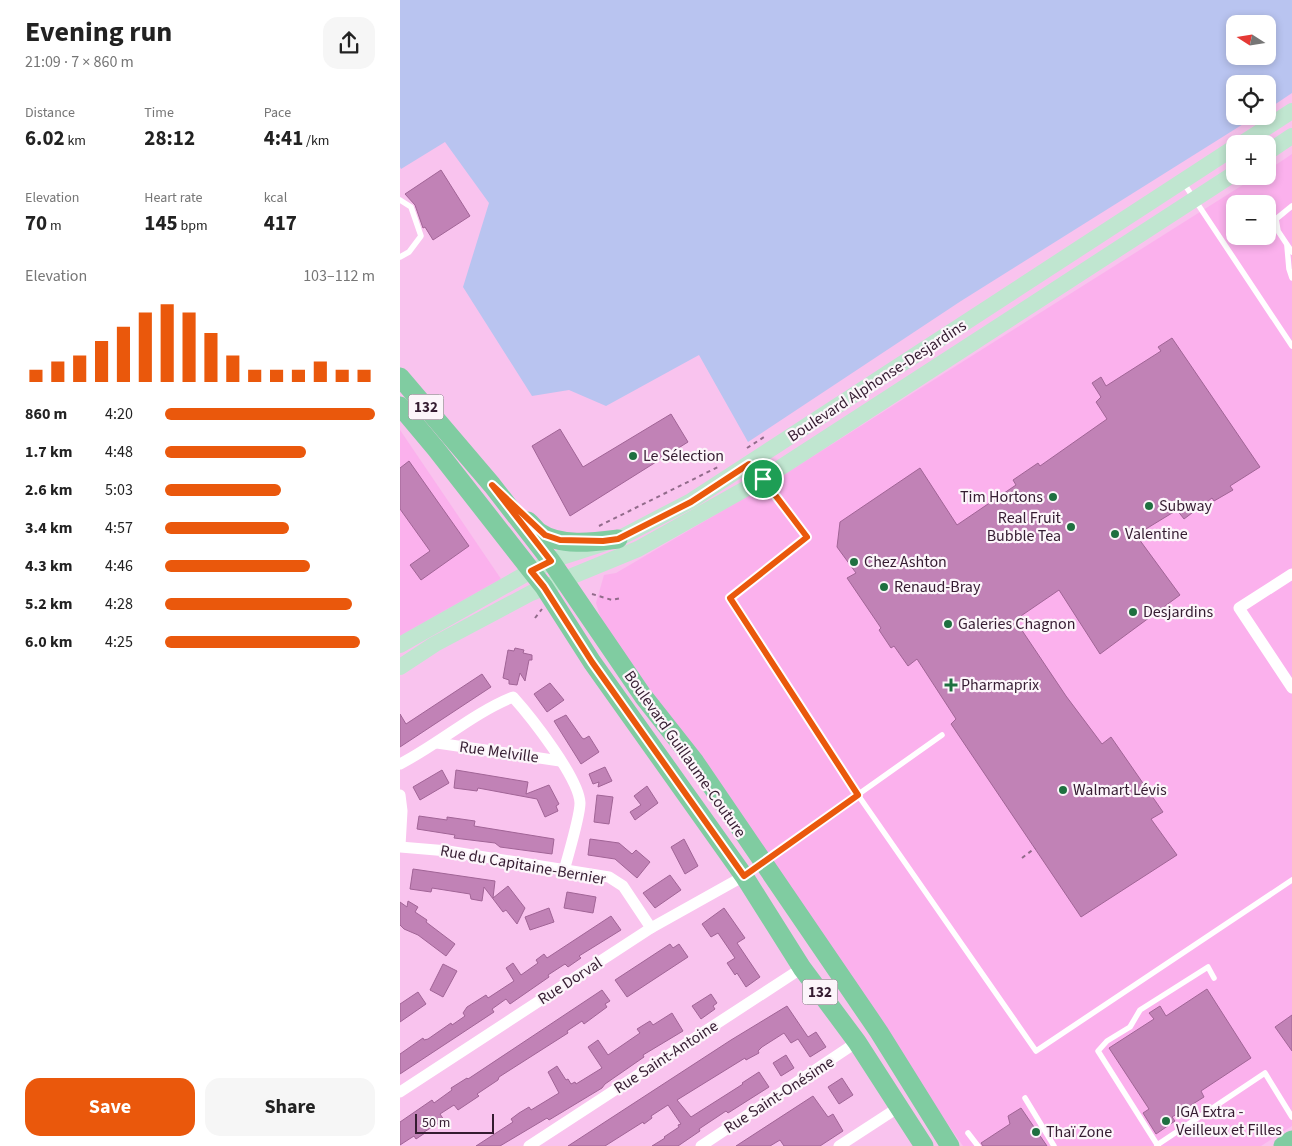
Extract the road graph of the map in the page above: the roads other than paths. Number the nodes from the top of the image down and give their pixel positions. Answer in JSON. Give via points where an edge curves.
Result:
{"nodes":[{"id":1,"x":1292,"y":110,"type":"edge"},
{"id":2,"x":1254,"y":135,"type":"edge"},
{"id":3,"x":1292,"y":136,"type":"edge"},
{"id":4,"x":1276,"y":147,"type":"edge"},
{"id":5,"x":1226,"y":153,"type":"edge"},
{"id":6,"x":1226,"y":179,"type":"edge"},
{"id":7,"x":1183,"y":182,"type":"junction"},
{"id":8,"x":400,"y":199,"type":"edge"},
{"id":9,"x":1194,"y":199,"type":"junction"},
{"id":10,"x":1292,"y":206,"type":"edge"},
{"id":11,"x":1287,"y":244,"type":"junction"},
{"id":12,"x":1292,"y":252,"type":"edge"},
{"id":13,"x":400,"y":257,"type":"edge"},
{"id":14,"x":1292,"y":278,"type":"edge"},
{"id":15,"x":1292,"y":346,"type":"edge"},
{"id":16,"x":400,"y":376,"type":"edge"},
{"id":17,"x":400,"y":406,"type":"edge"},
{"id":18,"x":747,"y":456,"type":"junction"},
{"id":19,"x":763,"y":479,"type":"junction"},
{"id":20,"x":492,"y":485,"type":"junction"},
{"id":21,"x":618,"y":539,"type":"junction"},
{"id":22,"x":551,"y":561,"type":"junction"},
{"id":23,"x":531,"y":571,"type":"junction"},
{"id":24,"x":1292,"y":574,"type":"edge"},
{"id":25,"x":564,"y":579,"type":"junction"},
{"id":26,"x":544,"y":587,"type":"junction"},
{"id":27,"x":400,"y":645,"type":"edge"},
{"id":28,"x":400,"y":667,"type":"edge"},
{"id":29,"x":1292,"y":688,"type":"edge"},
{"id":30,"x":942,"y":735,"type":"dead end"},
{"id":31,"x":437,"y":743,"type":"junction"},
{"id":32,"x":560,"y":761,"type":"junction"},
{"id":33,"x":400,"y":764,"type":"edge"},
{"id":34,"x":400,"y":795,"type":"edge"},
{"id":35,"x":858,"y":795,"type":"junction"},
{"id":36,"x":400,"y":846,"type":"edge"},
{"id":37,"x":762,"y":863,"type":"junction"},
{"id":38,"x":564,"y":871,"type":"junction"},
{"id":39,"x":744,"y":876,"type":"junction"},
{"id":40,"x":1292,"y":880,"type":"edge"},
{"id":41,"x":650,"y":928,"type":"junction"},
{"id":42,"x":802,"y":968,"type":"junction"},
{"id":43,"x":1214,"y":978,"type":"dead end"},
{"id":44,"x":857,"y":1042,"type":"junction"},
{"id":45,"x":400,"y":1092,"type":"edge"},
{"id":46,"x":1026,"y":1098,"type":"dead end"},
{"id":47,"x":898,"y":1107,"type":"junction"},
{"id":48,"x":1292,"y":1117,"type":"edge"},
{"id":49,"x":968,"y":1133,"type":"dead end"},
{"id":50,"x":1292,"y":1140,"type":"edge"},
{"id":51,"x":1157,"y":1145,"type":"edge"},
{"id":52,"x":529,"y":1146,"type":"edge"},
{"id":53,"x":701,"y":1146,"type":"edge"},
{"id":54,"x":839,"y":1146,"type":"edge"},
{"id":55,"x":924,"y":1146,"type":"edge"},
{"id":56,"x":950,"y":1146,"type":"edge"},
{"id":57,"x":978,"y":1146,"type":"edge"},
{"id":58,"x":1054,"y":1146,"type":"edge"},
{"id":59,"x":1283,"y":1146,"type":"edge"}],
"edges":[{"from":1,"to":2,"type":"main road"},
{"from":3,"to":4,"type":"main road"},
{"from":5,"to":7,"type":"main road","name":"Boulevard Alphonse-Desjardins"},
{"from":6,"to":9,"type":"main road","name":"Boulevard Alphonse-Desjardins"},
{"from":7,"to":9,"type":"lane"},
{"from":7,"to":18,"type":"main road","name":"Boulevard Alphonse-Desjardins"},
{"from":8,"to":13,"type":"lane","via":[[411,207],[421,236],[409,252]]},
{"from":9,"to":15,"type":"lane"},
{"from":9,"to":19,"type":"main road","name":"Boulevard Alphonse-Desjardins"},
{"from":10,"to":11,"type":"lane","via":[[1276,219],[1278,231]]},
{"from":11,"to":12,"type":"lane"},
{"from":11,"to":14,"type":"lane"},
{"from":16,"to":20,"type":"main road","name":"Boulevard Guillaume-Couture","number":"132"},
{"from":17,"to":23,"type":"main road","name":"Boulevard Guillaume-Couture","number":"132"},
{"from":18,"to":19,"type":"lane"},
{"from":18,"to":21,"type":"main road","name":"Boulevard Alphonse-Desjardins","via":[[691,502]]},
{"from":19,"to":25,"type":"main road","name":"Boulevard Alphonse-Desjardins","via":[[638,549]]},
{"from":19,"to":35,"type":"lane","via":[[807,537],[730,598]]},
{"from":20,"to":21,"type":"main road","via":[[549,537],[576,541]]},
{"from":20,"to":22,"type":"main road","name":"Boulevard Guillaume-Couture","number":"132"},
{"from":21,"to":22,"type":"main road","name":"Boulevard Alphonse-Desjardins"},
{"from":22,"to":23,"type":"main road","name":"Boulevard Alphonse-Desjardins"},
{"from":22,"to":25,"type":"main road","name":"Boulevard Guillaume-Couture","number":"132"},
{"from":23,"to":26,"type":"main road","name":"Boulevard Guillaume-Couture","number":"132"},
{"from":23,"to":27,"type":"main road","name":"Boulevard Alphonse-Desjardins"},
{"from":24,"to":29,"type":"street","via":[[1239,608]]},
{"from":25,"to":26,"type":"main road","name":"Boulevard Alphonse-Desjardins"},
{"from":25,"to":37,"type":"main road","name":"Boulevard Guillaume-Couture","number":"132","via":[[643,696],[695,762]]},
{"from":26,"to":28,"type":"main road","name":"Boulevard Alphonse-Desjardins","via":[[435,644]]},
{"from":26,"to":39,"type":"main road","name":"Boulevard Guillaume-Couture","number":"132","via":[[592,662]]},
{"from":30,"to":35,"type":"lane"},
{"from":31,"to":32,"type":"street","name":"Rue Melville"},
{"from":31,"to":32,"type":"street","name":"Rue Melville","via":[[497,703],[513,697]]},
{"from":31,"to":33,"type":"street","name":"Rue Melville"},
{"from":32,"to":38,"type":"street","name":"Rue Melville","via":[[576,786],[580,804]]},
{"from":34,"to":36,"type":"street"},
{"from":35,"to":37,"type":"lane"},
{"from":35,"to":40,"type":"lane","via":[[1036,1051]]},
{"from":36,"to":38,"type":"street","name":"Rue du Capitaine-Bernier","via":[[448,850]]},
{"from":37,"to":39,"type":"lane"},
{"from":37,"to":56,"type":"main road","name":"Boulevard Guillaume-Couture","number":"132","via":[[879,1032]]},
{"from":38,"to":41,"type":"street","name":"Rue du Capitaine-Bernier","via":[[608,877],[623,886]]},
{"from":39,"to":41,"type":"street","name":"Rue Dorval"},
{"from":39,"to":42,"type":"main road","name":"Boulevard Guillaume-Couture","number":"132"},
{"from":41,"to":45,"type":"street","name":"Rue Dorval"},
{"from":42,"to":44,"type":"main road","name":"Boulevard Guillaume-Couture","number":"132"},
{"from":42,"to":52,"type":"street","name":"Rue Saint-Antoine"},
{"from":43,"to":51,"type":"lane","via":[[1208,967],[1140,1010],[1130,1027],[1098,1051]]},
{"from":44,"to":47,"type":"main road","name":"Boulevard Guillaume-Couture","number":"132"},
{"from":44,"to":53,"type":"street","name":"Rue Saint-Onésime"},
{"from":46,"to":58,"type":"lane"},
{"from":47,"to":54,"type":"street"},
{"from":47,"to":55,"type":"main road","name":"Boulevard Guillaume-Couture","number":"132"},
{"from":48,"to":51,"type":"lane","via":[[1266,1073]]},
{"from":49,"to":57,"type":"lane"},
{"from":50,"to":59,"type":"main road"}]}
